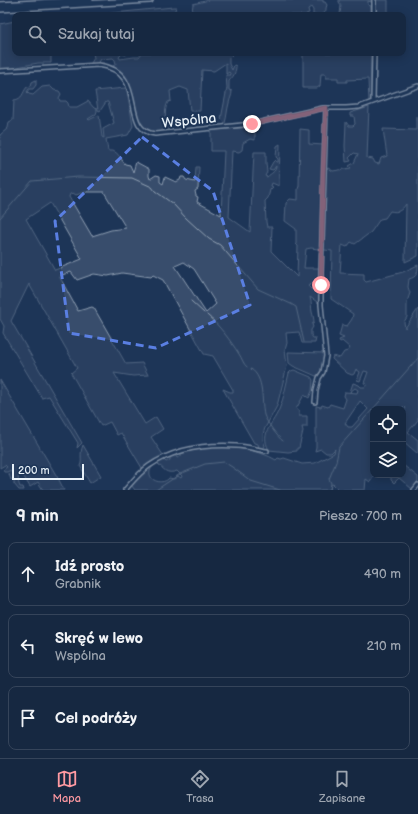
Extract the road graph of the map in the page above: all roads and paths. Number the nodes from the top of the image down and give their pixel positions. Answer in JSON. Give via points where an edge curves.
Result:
{"nodes":[{"id":1,"x":90,"y":0,"type":"edge"},
{"id":2,"x":150,"y":0,"type":"edge"},
{"id":3,"x":374,"y":0,"type":"edge"},
{"id":4,"x":0,"y":5,"type":"edge"},
{"id":5,"x":0,"y":9,"type":"edge"},
{"id":6,"x":374,"y":12,"type":"edge"},
{"id":7,"x":374,"y":56,"type":"edge"},
{"id":8,"x":0,"y":71,"type":"edge"},
{"id":9,"x":418,"y":86,"type":"edge"},
{"id":10,"x":373,"y":102,"type":"junction"},
{"id":11,"x":326,"y":108,"type":"junction"},
{"id":12,"x":315,"y":402,"type":"dead end"},
{"id":13,"x":267,"y":451,"type":"dead end"},
{"id":14,"x":418,"y":485,"type":"edge"},
{"id":15,"x":125,"y":490,"type":"edge"},
{"id":16,"x":414,"y":490,"type":"edge"}],
"edges":[{"from":1,"to":4,"type":"highway"},
{"from":2,"to":5,"type":"highway"},
{"from":3,"to":6,"type":"street"},
{"from":7,"to":10,"type":"street"},
{"from":8,"to":11,"type":"street","name":"Wspólna","via":[[108,66],[128,84],[137,121],[149,134],[252,124]]},
{"from":9,"to":10,"type":"street","name":"Wspólna"},
{"from":10,"to":11,"type":"street","name":"Wspólna","via":[[352,108]]},
{"from":11,"to":12,"type":"street","via":[[321,273],[326,356]]},
{"from":13,"to":15,"type":"street","via":[[242,446],[216,446],[183,451],[148,466]]},
{"from":14,"to":16,"type":"street"}]}
